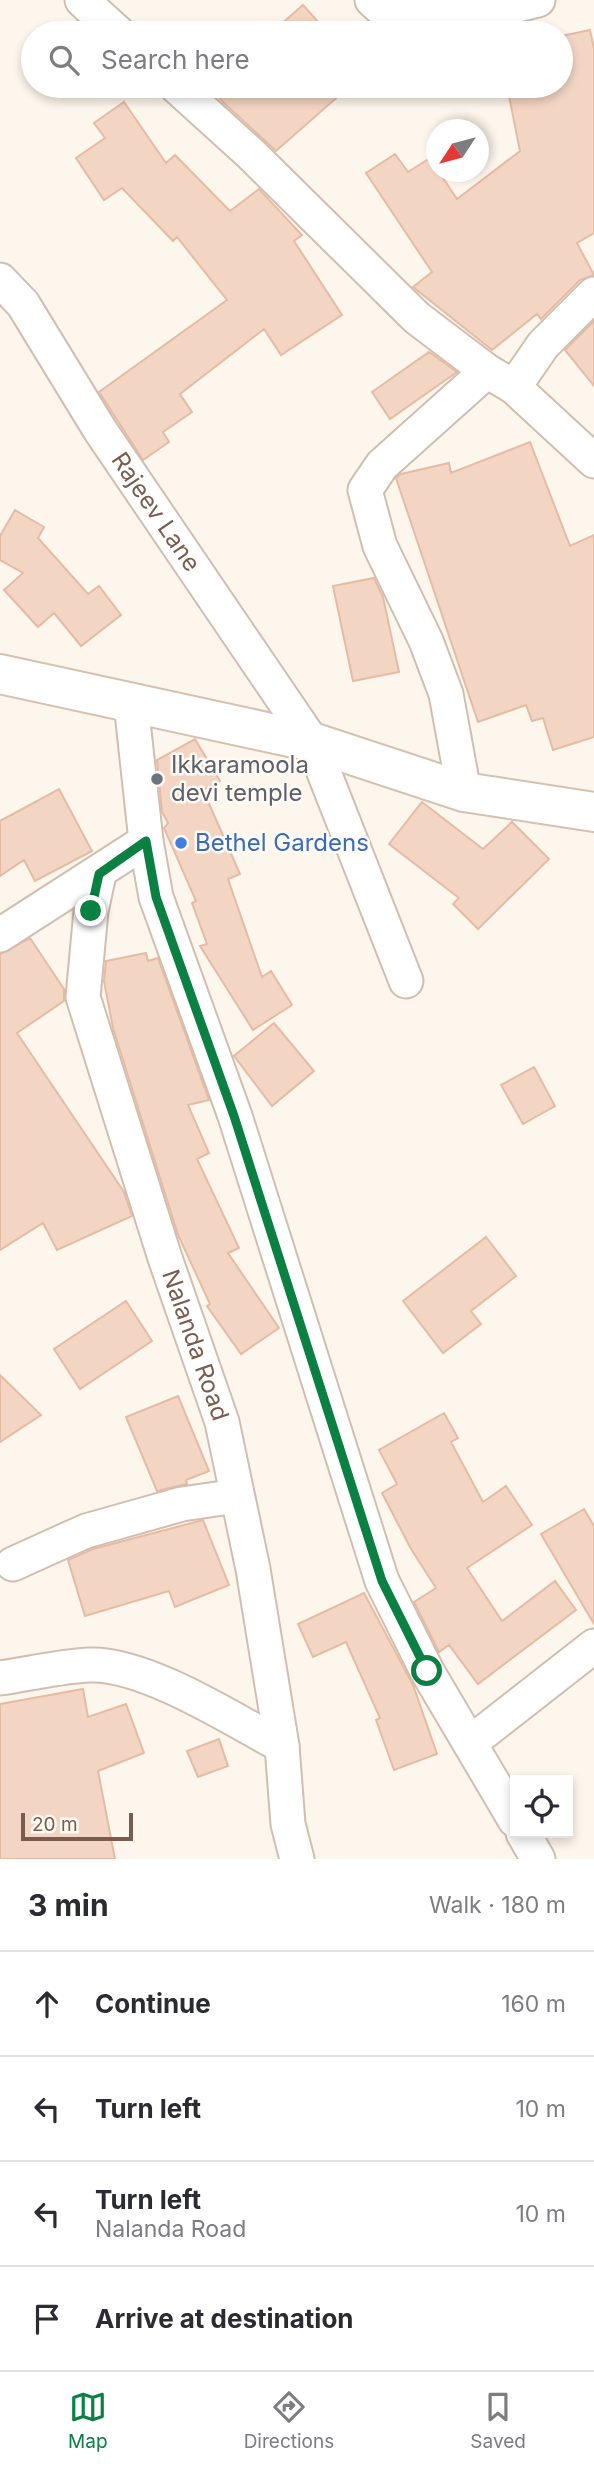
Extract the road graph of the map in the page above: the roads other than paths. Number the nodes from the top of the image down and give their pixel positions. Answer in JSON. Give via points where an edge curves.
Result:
{"nodes":[{"id":1,"x":82,"y":0,"type":"edge"},
{"id":2,"x":372,"y":0,"type":"edge"},
{"id":3,"x":538,"y":0,"type":"edge"},
{"id":4,"x":105,"y":21,"type":"edge"},
{"id":5,"x":189,"y":98,"type":"edge"},
{"id":6,"x":0,"y":280,"type":"edge"},
{"id":7,"x":594,"y":294,"type":"edge"},
{"id":8,"x":501,"y":379,"type":"junction"},
{"id":9,"x":594,"y":461,"type":"edge"},
{"id":10,"x":0,"y":674,"type":"edge"},
{"id":11,"x":131,"y":703,"type":"junction"},
{"id":12,"x":312,"y":742,"type":"junction"},
{"id":13,"x":464,"y":792,"type":"junction"},
{"id":14,"x":594,"y":812,"type":"edge"},
{"id":15,"x":146,"y":841,"type":"junction"},
{"id":16,"x":99,"y":874,"type":"junction"},
{"id":17,"x":0,"y":935,"type":"edge"},
{"id":18,"x":406,"y":981,"type":"dead end"},
{"id":19,"x":237,"y":1496,"type":"junction"},
{"id":20,"x":13,"y":1564,"type":"dead end"},
{"id":21,"x":594,"y":1646,"type":"edge"},
{"id":22,"x":0,"y":1678,"type":"edge"},
{"id":23,"x":470,"y":1743,"type":"junction"},
{"id":24,"x":282,"y":1746,"type":"junction"},
{"id":25,"x":510,"y":1812,"type":"edge"},
{"id":26,"x":526,"y":1838,"type":"edge"},
{"id":27,"x":297,"y":1859,"type":"edge"},
{"id":28,"x":538,"y":1859,"type":"edge"}],
"edges":[{"from":1,"to":4,"type":"street"},
{"from":2,"to":3,"type":"street","via":[[382,9],[484,13]]},
{"from":5,"to":8,"type":"street","via":[[417,318]]},
{"from":6,"to":12,"type":"street","name":"Rajeev Lane","via":[[23,304],[100,430]]},
{"from":7,"to":8,"type":"street"},
{"from":8,"to":9,"type":"street"},
{"from":8,"to":13,"type":"street","via":[[382,466],[365,490],[380,546],[446,694]]},
{"from":10,"to":11,"type":"street"},
{"from":11,"to":12,"type":"street"},
{"from":11,"to":15,"type":"street"},
{"from":12,"to":13,"type":"street"},
{"from":12,"to":18,"type":"street","name":"Rajeev Lane"},
{"from":13,"to":14,"type":"street"},
{"from":15,"to":16,"type":"street"},
{"from":15,"to":23,"type":"street","via":[[156,897],[234,1116],[382,1581]]},
{"from":16,"to":17,"type":"street"},
{"from":16,"to":19,"type":"street","name":"Nalanda Road","via":[[83,997],[222,1422]]},
{"from":19,"to":20,"type":"street","via":[[182,1504],[86,1531]]},
{"from":19,"to":24,"type":"street","name":"Nalanda Road"},
{"from":21,"to":23,"type":"street"},
{"from":22,"to":24,"type":"street","via":[[93,1665],[135,1674],[199,1701]]},
{"from":23,"to":25,"type":"street"},
{"from":24,"to":27,"type":"street","name":"Nalanda Road","via":[[288,1824]]},
{"from":26,"to":28,"type":"street"}]}
